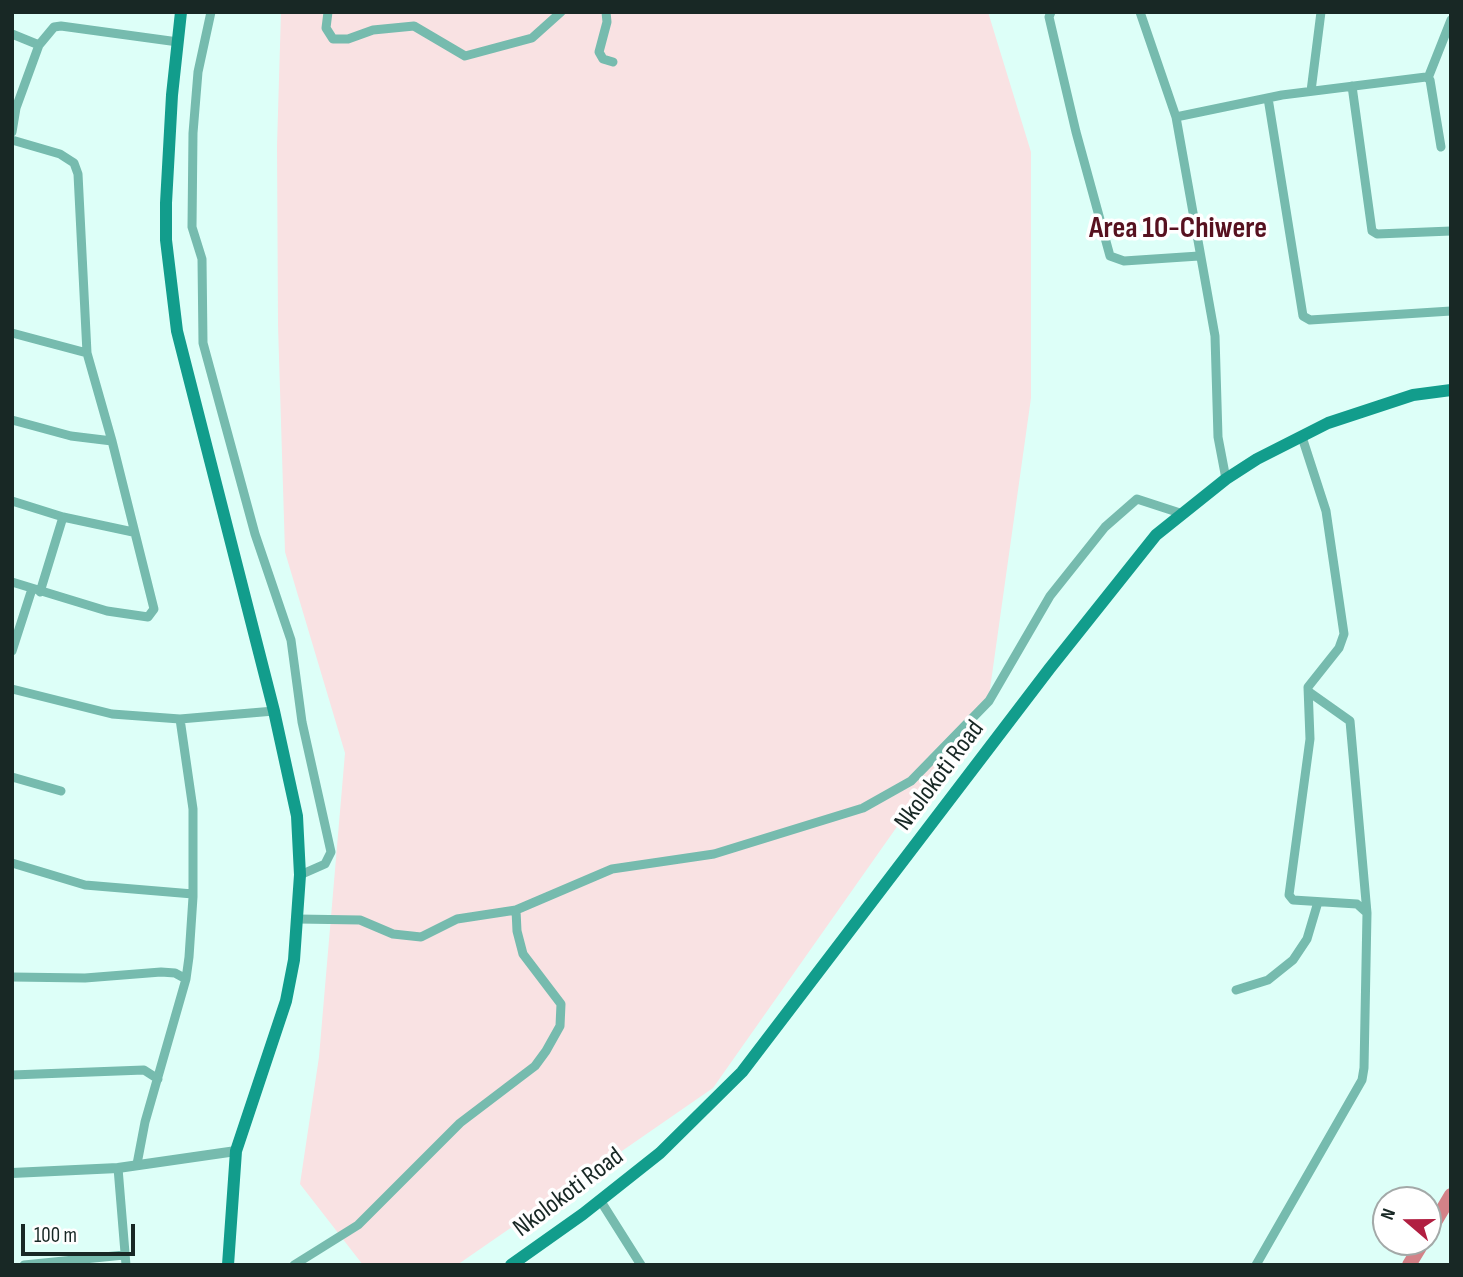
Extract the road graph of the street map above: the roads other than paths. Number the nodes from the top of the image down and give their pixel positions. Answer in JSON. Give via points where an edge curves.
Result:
{"nodes":[{"id":1,"x":181,"y":12,"type":"edge"},
{"id":2,"x":211,"y":12,"type":"edge"},
{"id":3,"x":328,"y":12,"type":"edge"},
{"id":4,"x":561,"y":12,"type":"edge"},
{"id":5,"x":606,"y":12,"type":"edge"},
{"id":6,"x":1051,"y":12,"type":"edge"},
{"id":7,"x":1140,"y":12,"type":"edge"},
{"id":8,"x":1321,"y":12,"type":"edge"},
{"id":9,"x":1451,"y":20,"type":"edge"},
{"id":10,"x":12,"y":34,"type":"edge"},
{"id":11,"x":178,"y":42,"type":"junction"},
{"id":12,"x":39,"y":45,"type":"junction"},
{"id":13,"x":613,"y":62,"type":"dead end"},
{"id":14,"x":1428,"y":78,"type":"junction"},
{"id":15,"x":1352,"y":86,"type":"junction"},
{"id":16,"x":1311,"y":91,"type":"junction"},
{"id":17,"x":1268,"y":98,"type":"junction"},
{"id":18,"x":1176,"y":117,"type":"junction"},
{"id":19,"x":12,"y":132,"type":"edge"},
{"id":20,"x":12,"y":140,"type":"edge"},
{"id":21,"x":1441,"y":146,"type":"dead end"},
{"id":22,"x":1451,"y":231,"type":"edge"},
{"id":23,"x":1199,"y":256,"type":"junction"},
{"id":24,"x":1451,"y":311,"type":"edge"},
{"id":25,"x":12,"y":333,"type":"edge"},
{"id":26,"x":87,"y":353,"type":"junction"},
{"id":27,"x":1451,"y":390,"type":"edge"},
{"id":28,"x":12,"y":420,"type":"edge"},
{"id":29,"x":1301,"y":437,"type":"junction"},
{"id":30,"x":113,"y":441,"type":"junction"},
{"id":31,"x":1226,"y":479,"type":"junction"},
{"id":32,"x":12,"y":501,"type":"edge"},
{"id":33,"x":1180,"y":513,"type":"junction"},
{"id":34,"x":63,"y":517,"type":"junction"},
{"id":35,"x":133,"y":532,"type":"junction"},
{"id":36,"x":12,"y":582,"type":"edge"},
{"id":37,"x":36,"y":590,"type":"junction"},
{"id":38,"x":12,"y":651,"type":"edge"},
{"id":39,"x":12,"y":689,"type":"edge"},
{"id":40,"x":1309,"y":692,"type":"junction"},
{"id":41,"x":274,"y":711,"type":"junction"},
{"id":42,"x":180,"y":719,"type":"junction"},
{"id":43,"x":12,"y":777,"type":"edge"},
{"id":44,"x":61,"y":791,"type":"dead end"},
{"id":45,"x":12,"y":863,"type":"edge"},
{"id":46,"x":300,"y":875,"type":"junction"},
{"id":47,"x":193,"y":894,"type":"junction"},
{"id":48,"x":1318,"y":902,"type":"junction"},
{"id":49,"x":516,"y":910,"type":"junction"},
{"id":50,"x":1367,"y":913,"type":"junction"},
{"id":51,"x":298,"y":919,"type":"junction"},
{"id":52,"x":12,"y":977,"type":"edge"},
{"id":53,"x":186,"y":979,"type":"junction"},
{"id":54,"x":1236,"y":990,"type":"dead end"},
{"id":55,"x":12,"y":1075,"type":"edge"},
{"id":56,"x":159,"y":1079,"type":"junction"},
{"id":57,"x":236,"y":1151,"type":"junction"},
{"id":58,"x":137,"y":1164,"type":"junction"},
{"id":59,"x":118,"y":1168,"type":"junction"},
{"id":60,"x":12,"y":1173,"type":"edge"},
{"id":61,"x":600,"y":1200,"type":"junction"},
{"id":62,"x":125,"y":1260,"type":"edge"},
{"id":63,"x":24,"y":1265,"type":"edge"},
{"id":64,"x":228,"y":1265,"type":"edge"},
{"id":65,"x":294,"y":1265,"type":"edge"},
{"id":66,"x":511,"y":1265,"type":"edge"},
{"id":67,"x":641,"y":1265,"type":"edge"},
{"id":68,"x":1256,"y":1265,"type":"edge"}],
"edges":[{"from":1,"to":11,"type":"main road"},
{"from":2,"to":46,"type":"street","via":[[198,72],[193,133],[192,235],[202,259],[203,344],[255,534],[291,640],[302,722],[331,852],[325,864]]},
{"from":3,"to":4,"type":"street","via":[[326,28],[333,39],[414,26],[465,56],[532,38]]},
{"from":5,"to":13,"type":"street","via":[[599,52]]},
{"from":6,"to":23,"type":"street","via":[[1076,132],[1110,256],[1124,261]]},
{"from":7,"to":18,"type":"street"},
{"from":8,"to":16,"type":"street"},
{"from":9,"to":14,"type":"street"},
{"from":10,"to":12,"type":"street"},
{"from":11,"to":12,"type":"street","via":[[61,26],[54,27]]},
{"from":11,"to":41,"type":"main road","via":[[166,203],[177,331]]},
{"from":12,"to":19,"type":"street"},
{"from":14,"to":15,"type":"street"},
{"from":14,"to":21,"type":"street"},
{"from":15,"to":16,"type":"street"},
{"from":15,"to":22,"type":"street","via":[[1372,231]]},
{"from":16,"to":17,"type":"street"},
{"from":17,"to":18,"type":"street"},
{"from":17,"to":24,"type":"street","via":[[1303,316],[1310,320]]},
{"from":18,"to":23,"type":"street"},
{"from":20,"to":26,"type":"street","via":[[60,154],[74,163],[78,174]]},
{"from":23,"to":31,"type":"street","via":[[1215,336],[1217,437]]},
{"from":25,"to":26,"type":"street"},
{"from":26,"to":30,"type":"street"},
{"from":27,"to":29,"type":"main road","name":"Nkolokoti Road","via":[[1413,395],[1328,423]]},
{"from":28,"to":30,"type":"street","via":[[71,436]]},
{"from":29,"to":31,"type":"main road","name":"Nkolokoti Road"},
{"from":29,"to":40,"type":"street","via":[[1326,512],[1344,634]]},
{"from":30,"to":35,"type":"street"},
{"from":31,"to":33,"type":"main road","name":"Nkolokoti Road"},
{"from":32,"to":34,"type":"street"},
{"from":33,"to":49,"type":"street","via":[[1137,499],[1105,527],[1050,596],[989,701],[911,780],[863,808],[714,855],[603,872]]},
{"from":33,"to":61,"type":"main road","name":"Nkolokoti Road","via":[[1132,563],[742,1072],[660,1153]]},
{"from":34,"to":35,"type":"street"},
{"from":34,"to":37,"type":"street"},
{"from":35,"to":37,"type":"street","via":[[154,604],[148,617],[107,611]]},
{"from":36,"to":37,"type":"street"},
{"from":37,"to":38,"type":"street"},
{"from":39,"to":42,"type":"street","via":[[113,714]]},
{"from":40,"to":48,"type":"street","via":[[1310,738],[1289,895],[1293,900]]},
{"from":40,"to":50,"type":"street","via":[[1350,721]]},
{"from":41,"to":42,"type":"street"},
{"from":41,"to":46,"type":"main road","via":[[297,816]]},
{"from":42,"to":47,"type":"street","via":[[193,809]]},
{"from":43,"to":44,"type":"street"},
{"from":45,"to":47,"type":"street","via":[[85,885]]},
{"from":46,"to":51,"type":"main road"},
{"from":47,"to":53,"type":"street"},
{"from":48,"to":50,"type":"street","via":[[1357,904]]},
{"from":48,"to":54,"type":"street","via":[[1307,939],[1293,960],[1268,980]]},
{"from":49,"to":51,"type":"street","via":[[457,919],[421,937],[393,934],[360,920]]},
{"from":49,"to":65,"type":"street","via":[[523,954],[561,1004],[560,1026],[546,1051],[535,1066],[460,1123],[358,1225]]},
{"from":50,"to":68,"type":"street","via":[[1362,1080]]},
{"from":51,"to":57,"type":"main road","via":[[286,1001]]},
{"from":52,"to":53,"type":"street","via":[[161,972]]},
{"from":53,"to":56,"type":"street"},
{"from":55,"to":56,"type":"street","via":[[145,1070]]},
{"from":56,"to":58,"type":"street"},
{"from":57,"to":58,"type":"street"},
{"from":57,"to":64,"type":"main road"},
{"from":58,"to":59,"type":"street"},
{"from":59,"to":60,"type":"street"},
{"from":59,"to":62,"type":"street"},
{"from":61,"to":66,"type":"main road","name":"Nkolokoti Road"},
{"from":61,"to":67,"type":"street"},
{"from":62,"to":63,"type":"street"}]}
